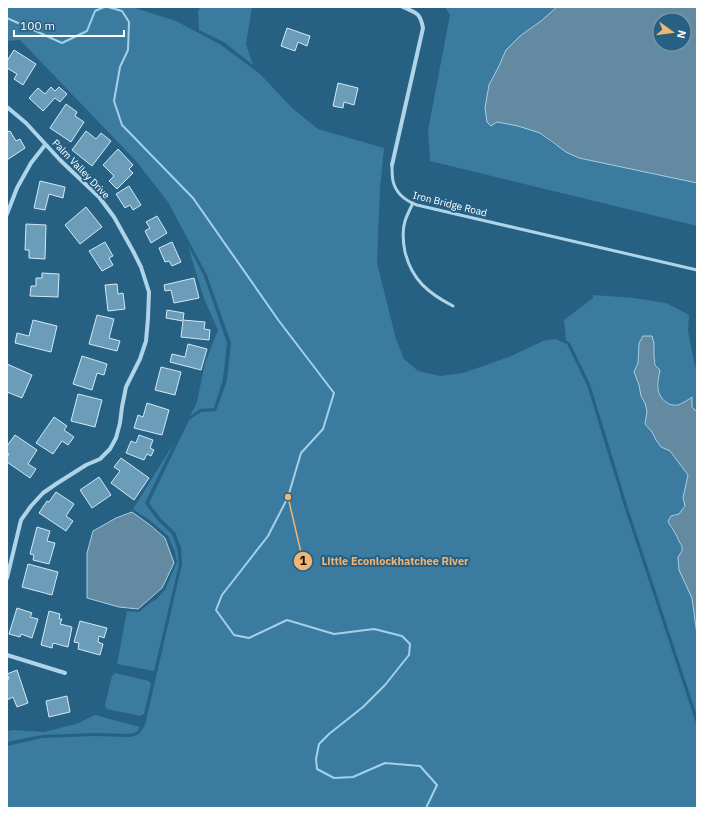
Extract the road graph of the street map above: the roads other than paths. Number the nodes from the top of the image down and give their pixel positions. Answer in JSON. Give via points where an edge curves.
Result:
{"nodes":[{"id":1,"x":403,"y":7,"type":"edge"},
{"id":2,"x":7,"y":107,"type":"edge"},
{"id":3,"x":46,"y":144,"type":"junction"},
{"id":4,"x":392,"y":165,"type":"joint"},
{"id":5,"x":413,"y":203,"type":"junction"},
{"id":6,"x":7,"y":214,"type":"edge"},
{"id":7,"x":697,"y":270,"type":"edge"},
{"id":8,"x":453,"y":306,"type":"dead end"},
{"id":9,"x":7,"y":578,"type":"edge"},
{"id":10,"x":7,"y":655,"type":"edge"},
{"id":11,"x":65,"y":673,"type":"dead end"}],
"edges":[{"from":1,"to":4,"type":"street","name":"Iron Bridge Road","via":[[417,13],[423,28]]},
{"from":2,"to":3,"type":"street","name":"Palm Valley Drive"},
{"from":3,"to":6,"type":"street","via":[[30,163]]},
{"from":3,"to":9,"type":"street","name":"Palm Valley Drive","via":[[99,197],[123,232],[141,267],[149,292],[146,342],[126,387],[120,423],[110,449],[100,459],[86,465],[43,493],[31,506],[21,520]]},
{"from":4,"to":5,"type":"lane","name":"Iron Bridge Road","via":[[393,181],[398,191],[407,201]]},
{"from":5,"to":7,"type":"lane","name":"Iron Bridge Road"},
{"from":5,"to":8,"type":"lane","via":[[405,220],[403,234],[408,262],[417,279],[428,291]]},
{"from":10,"to":11,"type":"street"}]}
